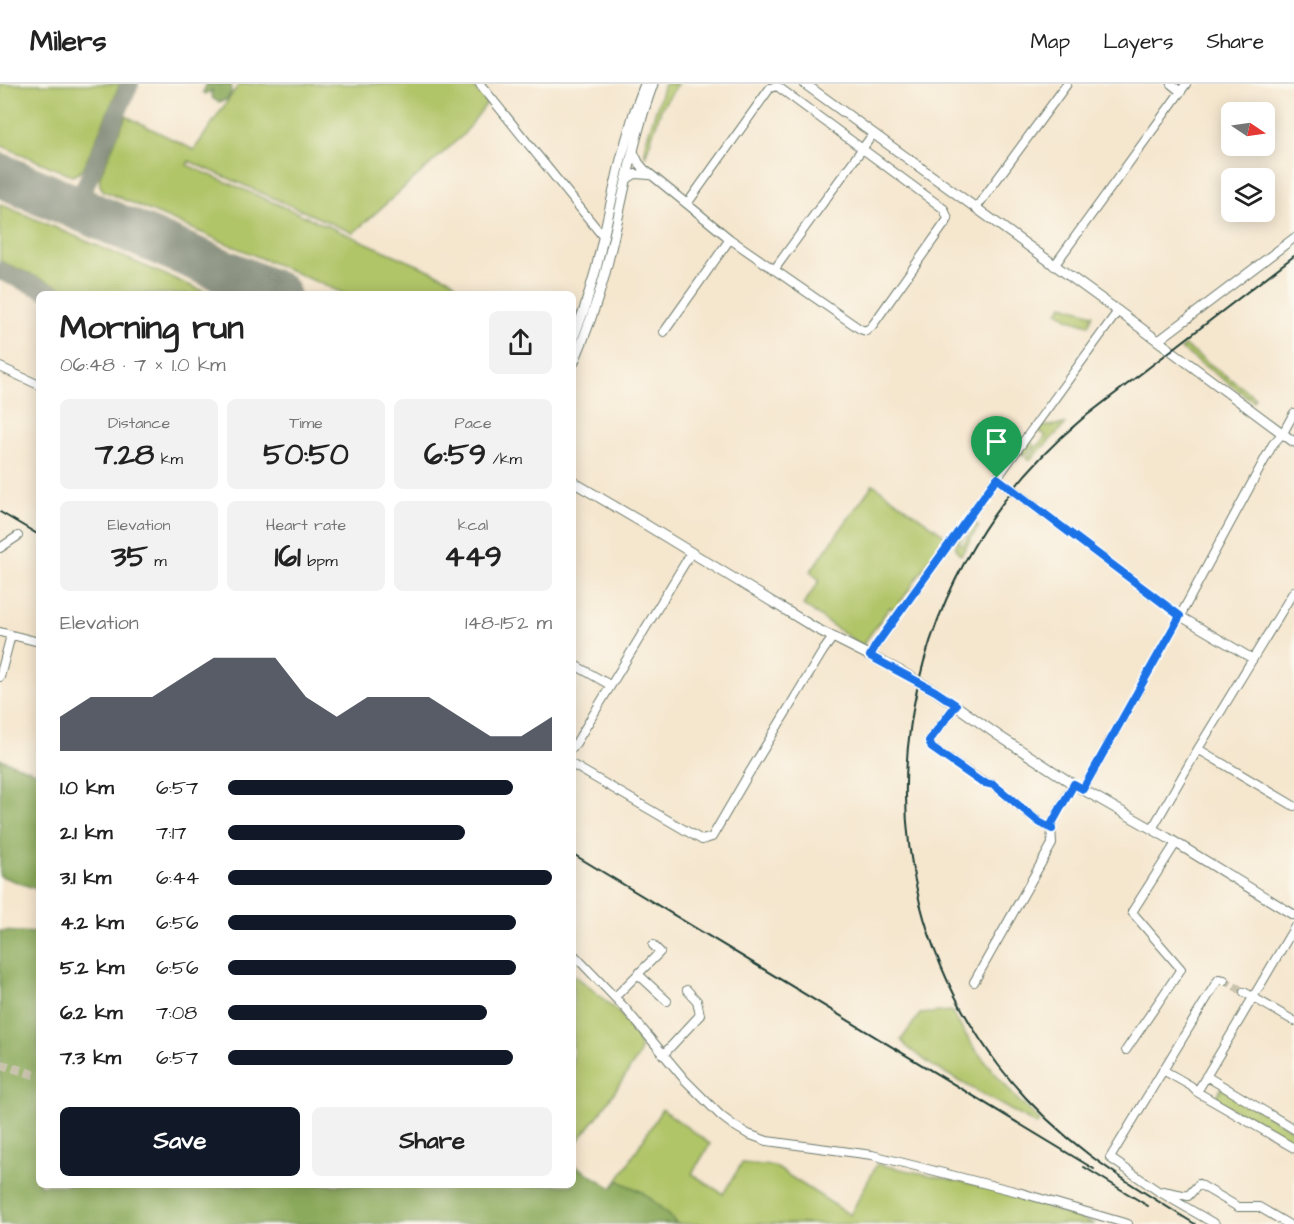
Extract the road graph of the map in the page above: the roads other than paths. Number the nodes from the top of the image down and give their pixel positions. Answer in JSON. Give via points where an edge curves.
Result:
{"nodes":[{"id":1,"x":480,"y":84,"type":"edge"},
{"id":2,"x":645,"y":84,"type":"edge"},
{"id":3,"x":653,"y":84,"type":"edge"},
{"id":4,"x":805,"y":84,"type":"edge"},
{"id":5,"x":1067,"y":84,"type":"edge"},
{"id":6,"x":1171,"y":84,"type":"edge"},
{"id":7,"x":1186,"y":84,"type":"edge"},
{"id":8,"x":1181,"y":92,"type":"junction"},
{"id":9,"x":873,"y":134,"type":"junction"},
{"id":10,"x":862,"y":148,"type":"junction"},
{"id":11,"x":633,"y":151,"type":"junction"},
{"id":12,"x":652,"y":176,"type":"junction"},
{"id":13,"x":627,"y":179,"type":"junction"},
{"id":14,"x":687,"y":204,"type":"junction"},
{"id":15,"x":976,"y":208,"type":"junction"},
{"id":16,"x":604,"y":235,"type":"junction"},
{"id":17,"x":1294,"y":238,"type":"edge"},
{"id":18,"x":730,"y":239,"type":"junction"},
{"id":19,"x":1054,"y":266,"type":"junction"},
{"id":20,"x":774,"y":270,"type":"junction"},
{"id":21,"x":1118,"y":311,"type":"junction"},
{"id":22,"x":576,"y":331,"type":"edge"},
{"id":23,"x":664,"y":332,"type":"dead end"},
{"id":24,"x":1158,"y":341,"type":"junction"},
{"id":25,"x":576,"y":356,"type":"edge"},
{"id":26,"x":0,"y":367,"type":"edge"},
{"id":27,"x":36,"y":384,"type":"edge"},
{"id":28,"x":1294,"y":413,"type":"edge"},
{"id":29,"x":1283,"y":433,"type":"junction"},
{"id":30,"x":1294,"y":442,"type":"edge"},
{"id":31,"x":997,"y":478,"type":"junction"},
{"id":32,"x":576,"y":483,"type":"edge"},
{"id":33,"x":18,"y":536,"type":"dead end"},
{"id":34,"x":0,"y":548,"type":"edge"},
{"id":35,"x":691,"y":553,"type":"junction"},
{"id":36,"x":1294,"y":591,"type":"edge"},
{"id":37,"x":1180,"y":616,"type":"junction"},
{"id":38,"x":0,"y":632,"type":"edge"},
{"id":39,"x":12,"y":635,"type":"junction"},
{"id":40,"x":833,"y":637,"type":"junction"},
{"id":41,"x":36,"y":641,"type":"edge"},
{"id":42,"x":870,"y":656,"type":"junction"},
{"id":43,"x":1253,"y":659,"type":"junction"},
{"id":44,"x":576,"y":666,"type":"edge"},
{"id":45,"x":0,"y":677,"type":"edge"},
{"id":46,"x":610,"y":685,"type":"junction"},
{"id":47,"x":956,"y":705,"type":"junction"},
{"id":48,"x":576,"y":743,"type":"edge"},
{"id":49,"x":1198,"y":749,"type":"junction"},
{"id":50,"x":576,"y":767,"type":"edge"},
{"id":51,"x":1074,"y":784,"type":"junction"},
{"id":52,"x":1083,"y":789,"type":"junction"},
{"id":53,"x":1294,"y":806,"type":"edge"},
{"id":54,"x":1052,"y":829,"type":"junction"},
{"id":55,"x":1152,"y":829,"type":"junction"},
{"id":56,"x":1176,"y":843,"type":"junction"},
{"id":57,"x":1294,"y":915,"type":"edge"},
{"id":58,"x":1294,"y":928,"type":"edge"},
{"id":59,"x":653,"y":945,"type":"dead end"},
{"id":60,"x":576,"y":957,"type":"edge"},
{"id":61,"x":638,"y":974,"type":"junction"},
{"id":62,"x":1221,"y":979,"type":"dead end"},
{"id":63,"x":974,"y":982,"type":"dead end"},
{"id":64,"x":687,"y":990,"type":"dead end"},
{"id":65,"x":1244,"y":992,"type":"tunnel mouth"},
{"id":66,"x":1254,"y":997,"type":"junction"},
{"id":67,"x":615,"y":998,"type":"junction"},
{"id":68,"x":667,"y":1002,"type":"dead end"},
{"id":69,"x":1294,"y":1021,"type":"edge"},
{"id":70,"x":1126,"y":1050,"type":"dead end"},
{"id":71,"x":663,"y":1055,"type":"junction"},
{"id":72,"x":1163,"y":1070,"type":"junction"},
{"id":73,"x":1206,"y":1076,"type":"junction"},
{"id":74,"x":1197,"y":1092,"type":"junction"},
{"id":75,"x":1294,"y":1129,"type":"edge"},
{"id":76,"x":1294,"y":1148,"type":"edge"},
{"id":77,"x":1158,"y":1191,"type":"junction"},
{"id":78,"x":1128,"y":1224,"type":"edge"},
{"id":79,"x":1215,"y":1224,"type":"edge"},
{"id":80,"x":1288,"y":1224,"type":"edge"}],
"edges":[{"from":1,"to":16,"type":"street"},
{"from":2,"to":16,"type":"main road","via":[[621,159]]},
{"from":3,"to":11,"type":"main road"},
{"from":4,"to":9,"type":"main road"},
{"from":5,"to":15,"type":"street"},
{"from":6,"to":8,"type":"street"},
{"from":7,"to":8,"type":"street"},
{"from":8,"to":19,"type":"street"},
{"from":9,"to":10,"type":"street"},
{"from":9,"to":15,"type":"main road"},
{"from":10,"to":14,"type":"street","via":[[777,86],[770,88]]},
{"from":10,"to":20,"type":"street"},
{"from":10,"to":20,"type":"street","via":[[944,209],[948,219],[872,326],[866,331],[860,329]]},
{"from":11,"to":12,"type":"street"},
{"from":11,"to":13,"type":"main road"},
{"from":12,"to":13,"type":"street","via":[[635,174]]},
{"from":12,"to":14,"type":"street"},
{"from":13,"to":25,"type":"main road","via":[[604,277]]},
{"from":14,"to":18,"type":"street"},
{"from":15,"to":19,"type":"main road"},
{"from":16,"to":22,"type":"main road"},
{"from":17,"to":24,"type":"street"},
{"from":18,"to":20,"type":"street"},
{"from":18,"to":23,"type":"street"},
{"from":19,"to":21,"type":"main road"},
{"from":21,"to":24,"type":"main road"},
{"from":21,"to":31,"type":"street"},
{"from":24,"to":29,"type":"main road"},
{"from":26,"to":27,"type":"street"},
{"from":28,"to":29,"type":"street"},
{"from":29,"to":30,"type":"main road"},
{"from":29,"to":37,"type":"street","via":[[1273,444]]},
{"from":31,"to":37,"type":"street"},
{"from":31,"to":42,"type":"street"},
{"from":32,"to":35,"type":"main road"},
{"from":33,"to":34,"type":"street"},
{"from":35,"to":40,"type":"main road"},
{"from":35,"to":46,"type":"street"},
{"from":36,"to":43,"type":"street"},
{"from":37,"to":43,"type":"street"},
{"from":37,"to":52,"type":"street"},
{"from":38,"to":39,"type":"street"},
{"from":39,"to":41,"type":"street"},
{"from":39,"to":45,"type":"street"},
{"from":40,"to":42,"type":"main road"},
{"from":40,"to":50,"type":"street","via":[[712,837],[702,840]]},
{"from":42,"to":47,"type":"main road"},
{"from":43,"to":49,"type":"street"},
{"from":44,"to":46,"type":"street"},
{"from":46,"to":48,"type":"street"},
{"from":47,"to":51,"type":"main road"},
{"from":47,"to":54,"type":"street","via":[[929,741],[932,748],[981,782],[994,785]]},
{"from":49,"to":53,"type":"street"},
{"from":49,"to":55,"type":"street"},
{"from":51,"to":52,"type":"main road"},
{"from":51,"to":54,"type":"street"},
{"from":52,"to":55,"type":"main road"},
{"from":54,"to":63,"type":"street","via":[[1052,844]]},
{"from":55,"to":56,"type":"main road"},
{"from":56,"to":57,"type":"main road"},
{"from":56,"to":70,"type":"street","via":[[1132,912],[1181,969]]},
{"from":58,"to":66,"type":"street"},
{"from":59,"to":61,"type":"street","via":[[660,952]]},
{"from":60,"to":67,"type":"street"},
{"from":61,"to":67,"type":"street"},
{"from":61,"to":68,"type":"street"},
{"from":62,"to":72,"type":"street","via":[[1215,982]]},
{"from":64,"to":71,"type":"street","via":[[697,1001],[700,1015]]},
{"from":65,"to":66,"type":"street"},
{"from":66,"to":69,"type":"street"},
{"from":66,"to":73,"type":"street"},
{"from":67,"to":71,"type":"street"},
{"from":71,"to":78,"type":"street","via":[[721,1116],[761,1139],[872,1155]]},
{"from":72,"to":74,"type":"street"},
{"from":72,"to":77,"type":"street","via":[[1110,1158]]},
{"from":73,"to":74,"type":"street"},
{"from":73,"to":75,"type":"street"},
{"from":74,"to":76,"type":"street"},
{"from":77,"to":79,"type":"street"},
{"from":77,"to":80,"type":"street","via":[[1188,1196],[1199,1184],[1238,1207],[1259,1207]]}]}
